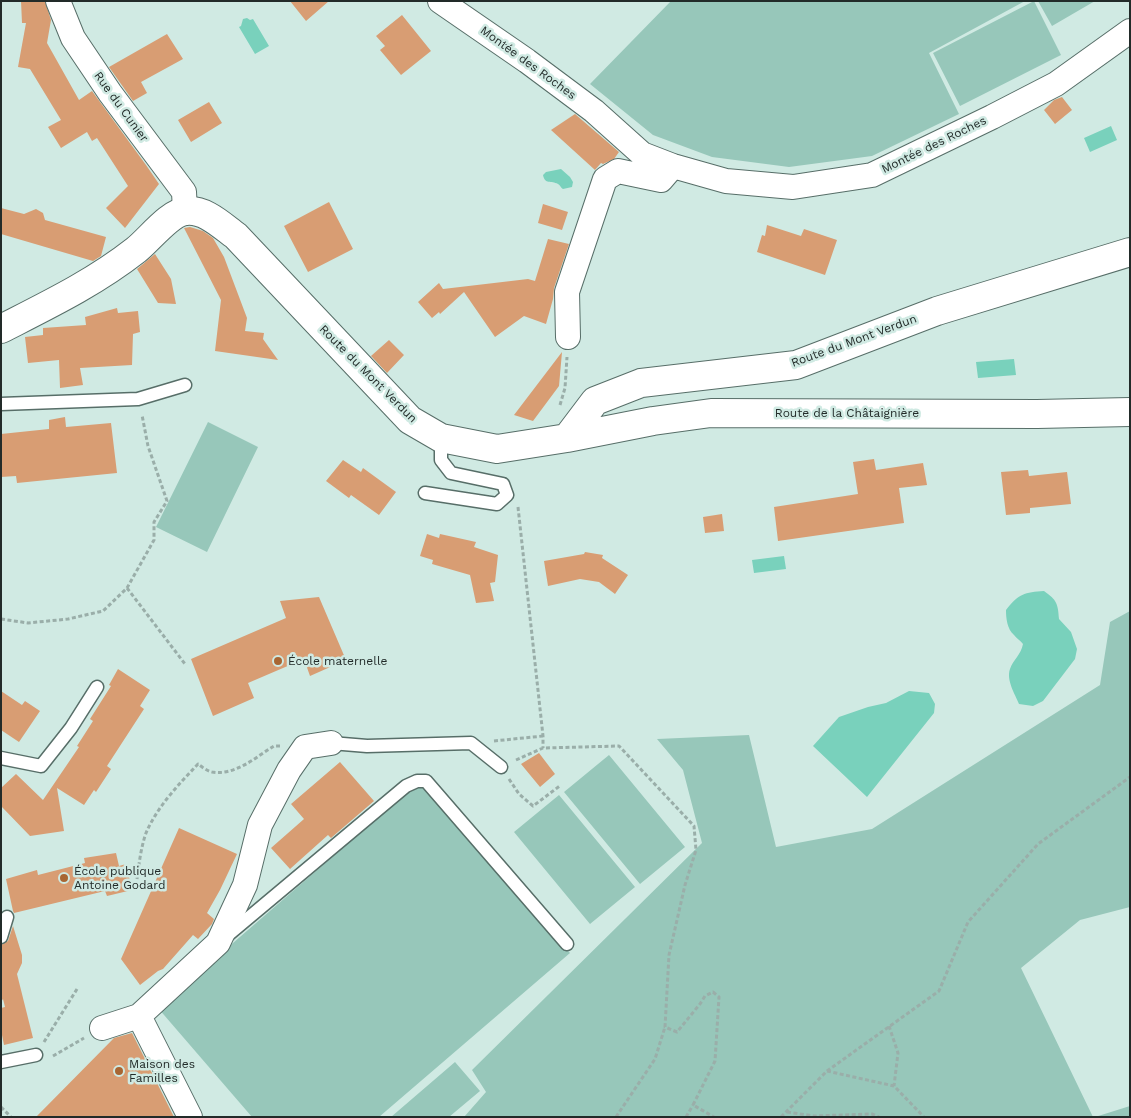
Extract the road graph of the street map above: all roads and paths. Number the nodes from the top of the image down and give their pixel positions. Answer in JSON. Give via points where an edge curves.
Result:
{"nodes":[{"id":1,"x":58,"y":1,"type":"edge"},
{"id":2,"x":440,"y":1,"type":"edge"},
{"id":3,"x":1130,"y":31,"type":"edge"},
{"id":4,"x":673,"y":166,"type":"junction"},
{"id":5,"x":185,"y":211,"type":"junction"},
{"id":6,"x":1130,"y":252,"type":"edge"},
{"id":7,"x":1,"y":329,"type":"edge"},
{"id":8,"x":568,"y":336,"type":"joint"},
{"id":9,"x":185,"y":385,"type":"dead end"},
{"id":10,"x":138,"y":399,"type":"junction"},
{"id":11,"x":1,"y":404,"type":"edge"},
{"id":12,"x":1130,"y":412,"type":"edge"},
{"id":13,"x":441,"y":438,"type":"junction"},
{"id":14,"x":567,"y":438,"type":"junction"},
{"id":15,"x":424,"y":493,"type":"dead end"},
{"id":16,"x":507,"y":495,"type":"junction"},
{"id":17,"x":127,"y":588,"type":"junction"},
{"id":18,"x":1,"y":619,"type":"edge"},
{"id":19,"x":185,"y":664,"type":"dead end"},
{"id":20,"x":97,"y":687,"type":"dead end"},
{"id":21,"x":543,"y":736,"type":"junction"},
{"id":22,"x":331,"y":743,"type":"joint"},
{"id":23,"x":471,"y":743,"type":"junction"},
{"id":24,"x":305,"y":747,"type":"junction"},
{"id":25,"x":543,"y":748,"type":"junction"},
{"id":26,"x":1,"y":758,"type":"edge"},
{"id":27,"x":501,"y":768,"type":"junction"},
{"id":28,"x":1130,"y":777,"type":"edge"},
{"id":29,"x":561,"y":785,"type":"dead end"},
{"id":30,"x":137,"y":879,"type":"dead end"},
{"id":31,"x":7,"y":917,"type":"dead end"},
{"id":32,"x":1,"y":937,"type":"edge"},
{"id":33,"x":218,"y":943,"type":"junction"},
{"id":34,"x":567,"y":944,"type":"dead end"},
{"id":35,"x":77,"y":989,"type":"dead end"},
{"id":36,"x":138,"y":1016,"type":"junction"},
{"id":37,"x":889,"y":1026,"type":"junction"},
{"id":38,"x":665,"y":1027,"type":"junction"},
{"id":39,"x":102,"y":1028,"type":"joint"},
{"id":40,"x":36,"y":1055,"type":"junction"},
{"id":41,"x":1,"y":1062,"type":"edge"},
{"id":42,"x":827,"y":1071,"type":"junction"},
{"id":43,"x":894,"y":1086,"type":"junction"},
{"id":44,"x":693,"y":1105,"type":"junction"},
{"id":45,"x":1,"y":1107,"type":"edge"},
{"id":46,"x":786,"y":1112,"type":"junction"},
{"id":47,"x":11,"y":1117,"type":"edge"},
{"id":48,"x":190,"y":1117,"type":"edge"},
{"id":49,"x":616,"y":1117,"type":"edge"},
{"id":50,"x":686,"y":1117,"type":"edge"},
{"id":51,"x":714,"y":1117,"type":"edge"},
{"id":52,"x":781,"y":1117,"type":"edge"},
{"id":53,"x":879,"y":1117,"type":"edge"},
{"id":54,"x":924,"y":1117,"type":"edge"}],
"edges":[{"from":1,"to":5,"type":"street","name":"Rue du Cunier","via":[[73,38],[184,192]]},
{"from":2,"to":4,"type":"street","name":"Montée des Roches","via":[[594,111],[642,154]]},
{"from":3,"to":4,"type":"street","name":"Montée des Roches","via":[[1056,84],[872,175],[792,187],[726,181]]},
{"from":4,"to":8,"type":"street","via":[[661,180],[618,171],[605,180],[567,292]]},
{"from":5,"to":7,"type":"street","via":[[168,219],[136,250],[77,291]]},
{"from":5,"to":13,"type":"street","name":"Route du Mont Verdun","via":[[204,214],[236,236],[410,420]]},
{"from":6,"to":14,"type":"street","name":"Route du Mont Verdun","via":[[937,311],[796,365],[641,383],[595,401]]},
{"from":8,"to":14,"type":"path","via":[[565,388],[560,408]]},
{"from":9,"to":10,"type":"lane"},
{"from":10,"to":11,"type":"lane"},
{"from":10,"to":17,"type":"path","via":[[148,446],[167,501],[154,522],[154,540]]},
{"from":12,"to":14,"type":"street","name":"Route de la Châtaignière","via":[[711,413]]},
{"from":13,"to":14,"type":"street","name":"Route du Mont Verdun","via":[[497,449]]},
{"from":13,"to":16,"type":"lane","via":[[441,460],[451,473],[503,484]]},
{"from":15,"to":16,"type":"lane","via":[[497,504]]},
{"from":16,"to":21,"type":"path","via":[[518,502]]},
{"from":17,"to":18,"type":"path","via":[[103,611],[28,624]]},
{"from":17,"to":19,"type":"path"},
{"from":20,"to":26,"type":"lane","via":[[41,766]]},
{"from":21,"to":23,"type":"path"},
{"from":21,"to":25,"type":"path"},
{"from":22,"to":23,"type":"lane","via":[[367,746]]},
{"from":22,"to":24,"type":"street"},
{"from":23,"to":27,"type":"lane"},
{"from":24,"to":30,"type":"path","via":[[274,746],[239,768],[224,772],[210,772],[198,764],[176,787],[146,833]]},
{"from":24,"to":33,"type":"street","via":[[260,825],[245,885]]},
{"from":25,"to":27,"type":"path"},
{"from":25,"to":38,"type":"path","via":[[619,746],[694,826],[696,850],[669,955]]},
{"from":27,"to":29,"type":"path","via":[[519,794],[533,806]]},
{"from":28,"to":37,"type":"path","via":[[1038,844],[968,922],[939,991]]},
{"from":31,"to":32,"type":"lane"},
{"from":33,"to":34,"type":"lane","via":[[406,786],[426,781]]},
{"from":33,"to":36,"type":"street"},
{"from":35,"to":40,"type":"path"},
{"from":36,"to":39,"type":"street"},
{"from":36,"to":48,"type":"street"},
{"from":37,"to":42,"type":"path"},
{"from":37,"to":43,"type":"path","via":[[898,1053]]},
{"from":38,"to":44,"type":"path","via":[[677,1032],[705,996],[713,992],[719,997],[715,1061]]},
{"from":38,"to":49,"type":"path","via":[[655,1059]]},
{"from":39,"to":40,"type":"path","via":[[52,1056]]},
{"from":40,"to":41,"type":"lane"},
{"from":42,"to":43,"type":"path"},
{"from":42,"to":46,"type":"path"},
{"from":43,"to":54,"type":"path"},
{"from":44,"to":50,"type":"path"},
{"from":44,"to":51,"type":"path"},
{"from":45,"to":47,"type":"path"},
{"from":46,"to":52,"type":"path"},
{"from":46,"to":53,"type":"path","via":[[814,1116],[872,1114]]}]}
